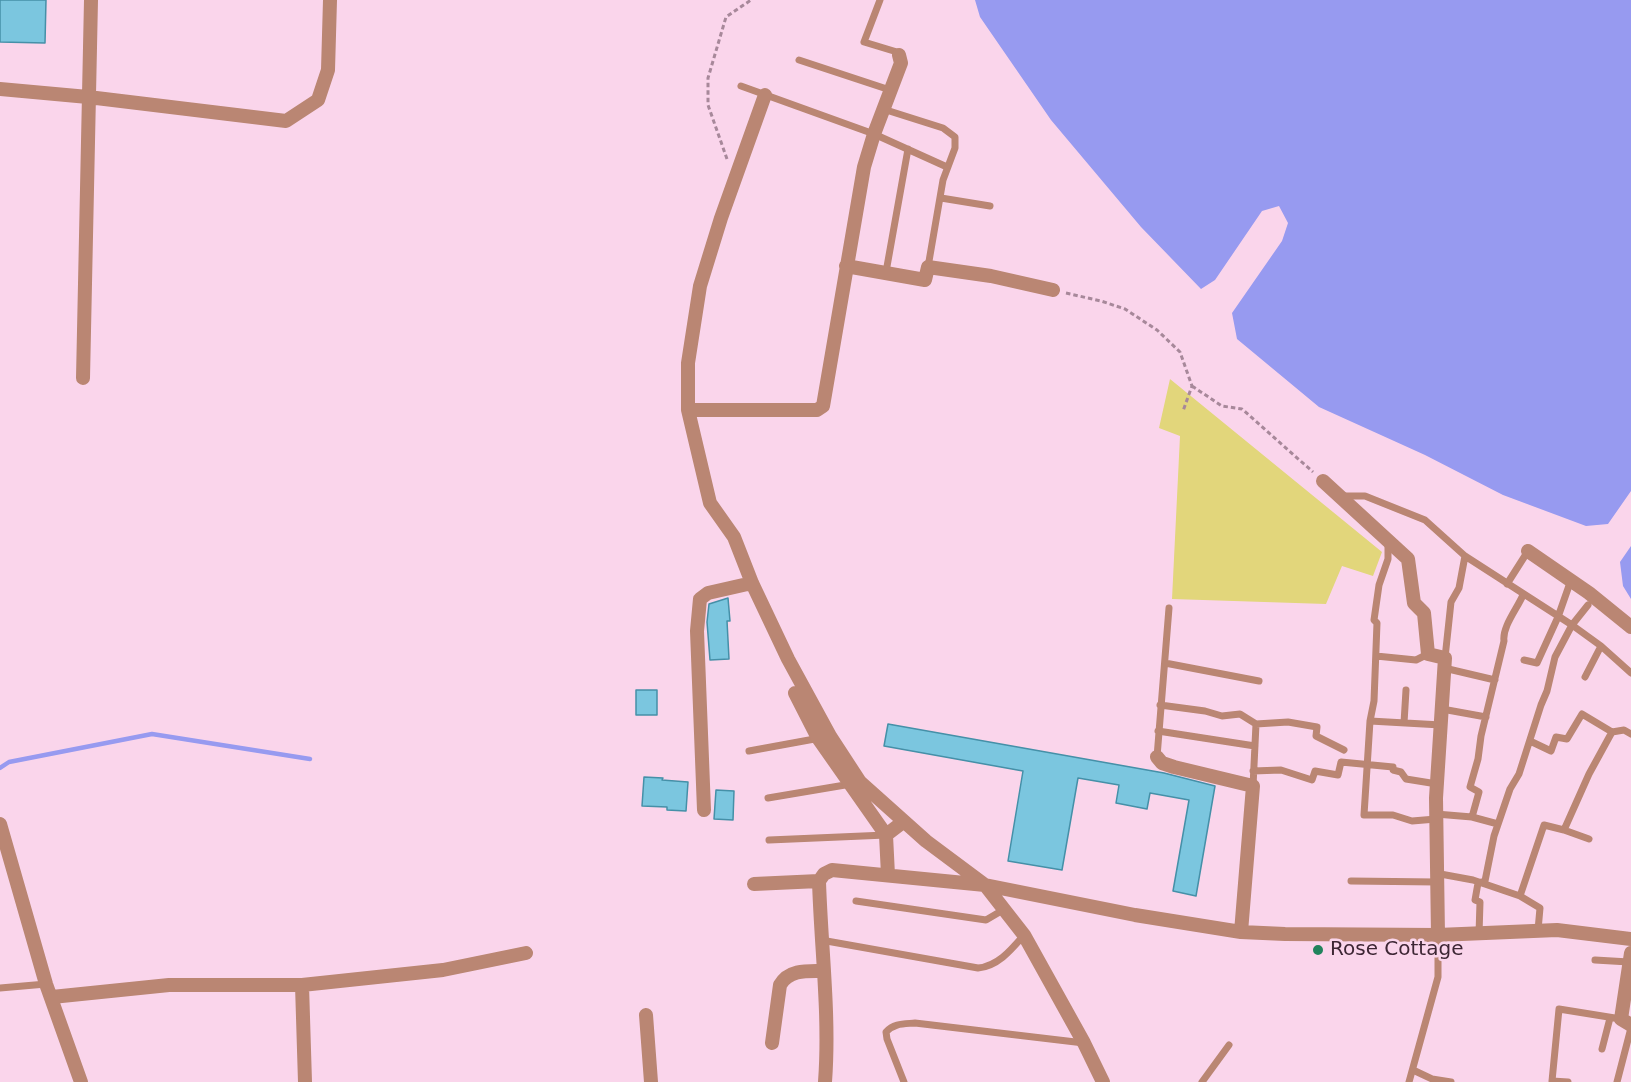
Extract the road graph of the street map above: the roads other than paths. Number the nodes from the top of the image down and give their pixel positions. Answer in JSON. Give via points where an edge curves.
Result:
{"nodes":[{"id":1,"x":91,"y":0,"type":"edge"},
{"id":2,"x":330,"y":0,"type":"edge"},
{"id":3,"x":880,"y":0,"type":"edge"},
{"id":4,"x":899,"y":56,"type":"joint"},
{"id":5,"x":799,"y":60,"type":"dead end"},
{"id":6,"x":741,"y":86,"type":"dead end"},
{"id":7,"x":0,"y":89,"type":"edge"},
{"id":8,"x":890,"y":90,"type":"junction"},
{"id":9,"x":765,"y":95,"type":"junction"},
{"id":10,"x":88,"y":97,"type":"junction"},
{"id":11,"x":883,"y":109,"type":"junction"},
{"id":12,"x":874,"y":134,"type":"junction"},
{"id":13,"x":908,"y":149,"type":"junction"},
{"id":14,"x":947,"y":167,"type":"junction"},
{"id":15,"x":941,"y":198,"type":"junction"},
{"id":16,"x":990,"y":206,"type":"dead end"},
{"id":17,"x":846,"y":266,"type":"junction"},
{"id":18,"x":928,"y":267,"type":"junction"},
{"id":19,"x":886,"y":272,"type":"junction"},
{"id":20,"x":1053,"y":290,"type":"road end"},
{"id":21,"x":83,"y":378,"type":"dead end"},
{"id":22,"x":688,"y":410,"type":"junction"},
{"id":23,"x":1323,"y":481,"type":"road end"},
{"id":24,"x":1340,"y":495,"type":"junction"},
{"id":25,"x":1388,"y":540,"type":"junction"},
{"id":26,"x":1528,"y":551,"type":"joint"},
{"id":27,"x":1466,"y":556,"type":"junction"},
{"id":28,"x":1571,"y":580,"type":"junction"},
{"id":29,"x":752,"y":583,"type":"junction"},
{"id":30,"x":1508,"y":584,"type":"junction"},
{"id":31,"x":1523,"y":595,"type":"junction"},
{"id":32,"x":1588,"y":605,"type":"dead end"},
{"id":33,"x":1169,"y":608,"type":"dead end"},
{"id":34,"x":1558,"y":617,"type":"junction"},
{"id":35,"x":1572,"y":625,"type":"junction"},
{"id":36,"x":1631,"y":627,"type":"edge"},
{"id":37,"x":1601,"y":646,"type":"junction"},
{"id":38,"x":1428,"y":654,"type":"junction"},
{"id":39,"x":1376,"y":656,"type":"junction"},
{"id":40,"x":1524,"y":660,"type":"dead end"},
{"id":41,"x":1165,"y":663,"type":"junction"},
{"id":42,"x":1445,"y":663,"type":"junction"},
{"id":43,"x":1631,"y":674,"type":"edge"},
{"id":44,"x":1585,"y":677,"type":"dead end"},
{"id":45,"x":1495,"y":680,"type":"junction"},
{"id":46,"x":1259,"y":681,"type":"dead end"},
{"id":47,"x":1406,"y":690,"type":"dead end"},
{"id":48,"x":795,"y":693,"type":"dead end"},
{"id":49,"x":1160,"y":705,"type":"junction"},
{"id":50,"x":1442,"y":709,"type":"junction"},
{"id":51,"x":1486,"y":717,"type":"junction"},
{"id":52,"x":1370,"y":721,"type":"junction"},
{"id":53,"x":1404,"y":723,"type":"junction"},
{"id":54,"x":1256,"y":724,"type":"junction"},
{"id":55,"x":1441,"y":725,"type":"junction"},
{"id":56,"x":1158,"y":731,"type":"junction"},
{"id":57,"x":1612,"y":732,"type":"junction"},
{"id":58,"x":1631,"y":734,"type":"edge"},
{"id":59,"x":824,"y":737,"type":"junction"},
{"id":60,"x":1530,"y":741,"type":"junction"},
{"id":61,"x":1255,"y":746,"type":"junction"},
{"id":62,"x":1344,"y":750,"type":"dead end"},
{"id":63,"x":749,"y":751,"type":"dead end"},
{"id":64,"x":1157,"y":757,"type":"joint"},
{"id":65,"x":1366,"y":763,"type":"junction"},
{"id":66,"x":1253,"y":771,"type":"junction"},
{"id":67,"x":854,"y":783,"type":"junction"},
{"id":68,"x":1437,"y":784,"type":"junction"},
{"id":69,"x":1253,"y":786,"type":"junction"},
{"id":70,"x":768,"y":798,"type":"dead end"},
{"id":71,"x":704,"y":810,"type":"dead end"},
{"id":72,"x":1436,"y":816,"type":"junction"},
{"id":73,"x":1472,"y":817,"type":"junction"},
{"id":74,"x":903,"y":822,"type":"junction"},
{"id":75,"x":0,"y":824,"type":"edge"},
{"id":76,"x":1498,"y":824,"type":"junction"},
{"id":77,"x":1564,"y":830,"type":"junction"},
{"id":78,"x":886,"y":835,"type":"junction"},
{"id":79,"x":1589,"y":839,"type":"dead end"},
{"id":80,"x":769,"y":840,"type":"dead end"},
{"id":81,"x":888,"y":875,"type":"junction"},
{"id":82,"x":1436,"y":877,"type":"junction"},
{"id":83,"x":1351,"y":880,"type":"dead end"},
{"id":84,"x":819,"y":881,"type":"junction"},
{"id":85,"x":1478,"y":883,"type":"junction"},
{"id":86,"x":754,"y":884,"type":"dead end"},
{"id":87,"x":985,"y":885,"type":"junction"},
{"id":88,"x":1520,"y":896,"type":"junction"},
{"id":89,"x":856,"y":901,"type":"dead end"},
{"id":90,"x":1003,"y":910,"type":"junction"},
{"id":91,"x":1538,"y":931,"type":"junction"},
{"id":92,"x":1241,"y":932,"type":"junction"},
{"id":93,"x":1479,"y":934,"type":"junction"},
{"id":94,"x":1024,"y":935,"type":"junction"},
{"id":95,"x":1438,"y":935,"type":"junction"},
{"id":96,"x":820,"y":939,"type":"junction"},
{"id":97,"x":1631,"y":939,"type":"edge"},
{"id":98,"x":526,"y":953,"type":"dead end"},
{"id":99,"x":1630,"y":958,"type":"edge"},
{"id":100,"x":1595,"y":960,"type":"dead end"},
{"id":101,"x":824,"y":971,"type":"junction"},
{"id":102,"x":302,"y":984,"type":"junction"},
{"id":103,"x":0,"y":987,"type":"edge"},
{"id":104,"x":49,"y":990,"type":"junction"},
{"id":105,"x":646,"y":1016,"type":"dead end"},
{"id":106,"x":1623,"y":1022,"type":"edge"},
{"id":107,"x":772,"y":1043,"type":"dead end"},
{"id":108,"x":1084,"y":1043,"type":"junction"},
{"id":109,"x":1229,"y":1045,"type":"dead end"},
{"id":110,"x":1602,"y":1049,"type":"dead end"},
{"id":111,"x":1413,"y":1070,"type":"junction"},
{"id":112,"x":81,"y":1082,"type":"edge"},
{"id":113,"x":305,"y":1082,"type":"edge"},
{"id":114,"x":651,"y":1082,"type":"edge"},
{"id":115,"x":825,"y":1082,"type":"edge"},
{"id":116,"x":904,"y":1082,"type":"edge"},
{"id":117,"x":1103,"y":1082,"type":"edge"},
{"id":118,"x":1202,"y":1082,"type":"edge"},
{"id":119,"x":1409,"y":1082,"type":"edge"},
{"id":120,"x":1451,"y":1082,"type":"edge"},
{"id":121,"x":1568,"y":1082,"type":"edge"},
{"id":122,"x":1617,"y":1082,"type":"edge"}],
"edges":[{"from":1,"to":10,"type":"street"},
{"from":2,"to":10,"type":"street","via":[[328,70],[318,100],[286,122]]},
{"from":3,"to":4,"type":"lane","via":[[864,42]]},
{"from":4,"to":8,"type":"street","via":[[901,63]]},
{"from":5,"to":8,"type":"lane"},
{"from":6,"to":9,"type":"lane"},
{"from":7,"to":10,"type":"street"},
{"from":8,"to":11,"type":"street"},
{"from":9,"to":12,"type":"lane"},
{"from":9,"to":22,"type":"street","via":[[700,286],[688,363]]},
{"from":10,"to":21,"type":"street"},
{"from":11,"to":12,"type":"street"},
{"from":11,"to":14,"type":"lane","via":[[943,128],[955,137]]},
{"from":12,"to":13,"type":"lane"},
{"from":12,"to":17,"type":"street"},
{"from":13,"to":14,"type":"lane"},
{"from":13,"to":19,"type":"lane"},
{"from":14,"to":15,"type":"lane"},
{"from":15,"to":16,"type":"lane"},
{"from":15,"to":18,"type":"lane"},
{"from":17,"to":19,"type":"street"},
{"from":17,"to":22,"type":"street","via":[[821,409]]},
{"from":18,"to":19,"type":"street","via":[[925,280]]},
{"from":18,"to":20,"type":"street"},
{"from":22,"to":29,"type":"street","via":[[710,503],[734,537]]},
{"from":23,"to":24,"type":"street"},
{"from":24,"to":25,"type":"street"},
{"from":24,"to":27,"type":"lane","via":[[1365,496],[1425,520]]},
{"from":25,"to":38,"type":"street","via":[[1408,559],[1414,603],[1424,612]]},
{"from":25,"to":39,"type":"lane","via":[[1389,559],[1379,585],[1374,620]]},
{"from":26,"to":28,"type":"street"},
{"from":26,"to":30,"type":"lane"},
{"from":27,"to":30,"type":"lane"},
{"from":27,"to":42,"type":"lane","via":[[1459,588],[1451,602]]},
{"from":28,"to":34,"type":"lane"},
{"from":28,"to":36,"type":"street"},
{"from":29,"to":59,"type":"street"},
{"from":29,"to":71,"type":"street","via":[[708,593],[700,599],[697,632]]},
{"from":30,"to":31,"type":"lane"},
{"from":31,"to":34,"type":"lane"},
{"from":31,"to":45,"type":"lane","via":[[1503,635]]},
{"from":32,"to":35,"type":"lane"},
{"from":33,"to":41,"type":"lane"},
{"from":34,"to":35,"type":"lane"},
{"from":34,"to":40,"type":"lane","via":[[1537,663]]},
{"from":35,"to":37,"type":"lane"},
{"from":35,"to":60,"type":"lane","via":[[1555,657]]},
{"from":37,"to":43,"type":"lane"},
{"from":37,"to":44,"type":"lane"},
{"from":38,"to":39,"type":"lane","via":[[1416,660]]},
{"from":38,"to":42,"type":"street"},
{"from":39,"to":52,"type":"lane"},
{"from":41,"to":46,"type":"lane"},
{"from":41,"to":49,"type":"lane"},
{"from":42,"to":45,"type":"lane"},
{"from":42,"to":50,"type":"street"},
{"from":45,"to":51,"type":"lane"},
{"from":47,"to":53,"type":"lane"},
{"from":48,"to":59,"type":"street"},
{"from":49,"to":54,"type":"lane","via":[[1222,716],[1240,714]]},
{"from":49,"to":56,"type":"lane"},
{"from":50,"to":51,"type":"lane"},
{"from":50,"to":55,"type":"street"},
{"from":51,"to":73,"type":"lane","via":[[1470,787],[1479,792]]},
{"from":52,"to":53,"type":"lane"},
{"from":52,"to":65,"type":"lane"},
{"from":53,"to":55,"type":"lane"},
{"from":54,"to":61,"type":"lane"},
{"from":54,"to":62,"type":"lane","via":[[1288,722],[1317,727],[1316,736]]},
{"from":55,"to":68,"type":"street"},
{"from":56,"to":61,"type":"lane"},
{"from":56,"to":64,"type":"lane"},
{"from":57,"to":58,"type":"lane","via":[[1624,730]]},
{"from":57,"to":60,"type":"lane","via":[[1582,714],[1568,739],[1556,737],[1551,751]]},
{"from":57,"to":77,"type":"lane"},
{"from":59,"to":63,"type":"lane"},
{"from":59,"to":67,"type":"street"},
{"from":60,"to":76,"type":"lane"},
{"from":61,"to":66,"type":"lane"},
{"from":64,"to":69,"type":"street","via":[[1174,767]]},
{"from":65,"to":66,"type":"lane","via":[[1341,762],[1338,775],[1315,771],[1312,780],[1281,770]]},
{"from":65,"to":68,"type":"lane","via":[[1393,766],[1406,779]]},
{"from":65,"to":72,"type":"lane","via":[[1364,815],[1393,815],[1412,821]]},
{"from":66,"to":69,"type":"lane"},
{"from":67,"to":70,"type":"lane"},
{"from":67,"to":74,"type":"street"},
{"from":67,"to":78,"type":"street"},
{"from":68,"to":72,"type":"street"},
{"from":69,"to":92,"type":"street"},
{"from":72,"to":73,"type":"lane"},
{"from":72,"to":82,"type":"street"},
{"from":73,"to":76,"type":"lane"},
{"from":74,"to":78,"type":"street"},
{"from":74,"to":87,"type":"street"},
{"from":75,"to":104,"type":"street"},
{"from":76,"to":85,"type":"lane","via":[[1485,881]]},
{"from":77,"to":79,"type":"lane"},
{"from":77,"to":88,"type":"lane","via":[[1544,825]]},
{"from":78,"to":80,"type":"lane"},
{"from":78,"to":81,"type":"street"},
{"from":81,"to":84,"type":"street","via":[[832,870]]},
{"from":81,"to":87,"type":"street"},
{"from":82,"to":83,"type":"lane"},
{"from":82,"to":85,"type":"lane"},
{"from":82,"to":95,"type":"street"},
{"from":84,"to":86,"type":"street"},
{"from":84,"to":96,"type":"street"},
{"from":85,"to":88,"type":"lane"},
{"from":85,"to":93,"type":"lane","via":[[1475,900],[1480,902]]},
{"from":87,"to":90,"type":"street"},
{"from":87,"to":92,"type":"street"},
{"from":88,"to":91,"type":"lane","via":[[1540,908]]},
{"from":89,"to":90,"type":"lane","via":[[986,920]]},
{"from":90,"to":94,"type":"street"},
{"from":91,"to":93,"type":"street"},
{"from":91,"to":97,"type":"street"},
{"from":92,"to":95,"type":"street"},
{"from":93,"to":95,"type":"street"},
{"from":94,"to":96,"type":"lane","via":[[991,967],[978,968]]},
{"from":94,"to":108,"type":"street"},
{"from":95,"to":111,"type":"lane","via":[[1438,977]]},
{"from":96,"to":101,"type":"street"},
{"from":98,"to":102,"type":"street","via":[[443,970]]},
{"from":99,"to":100,"type":"lane"},
{"from":99,"to":106,"type":"street"},
{"from":101,"to":107,"type":"street","via":[[798,972],[783,980]]},
{"from":101,"to":115,"type":"street"},
{"from":102,"to":104,"type":"street"},
{"from":102,"to":113,"type":"street"},
{"from":103,"to":104,"type":"lane"},
{"from":104,"to":112,"type":"street"},
{"from":105,"to":114,"type":"street"},
{"from":106,"to":110,"type":"lane"},
{"from":106,"to":121,"type":"lane","via":[[1559,1009],[1552,1081]]},
{"from":106,"to":122,"type":"lane"},
{"from":108,"to":116,"type":"lane","via":[[915,1023],[891,1026],[886,1040]]},
{"from":108,"to":117,"type":"street"},
{"from":109,"to":118,"type":"lane"},
{"from":111,"to":119,"type":"lane"},
{"from":111,"to":120,"type":"lane"}]}
